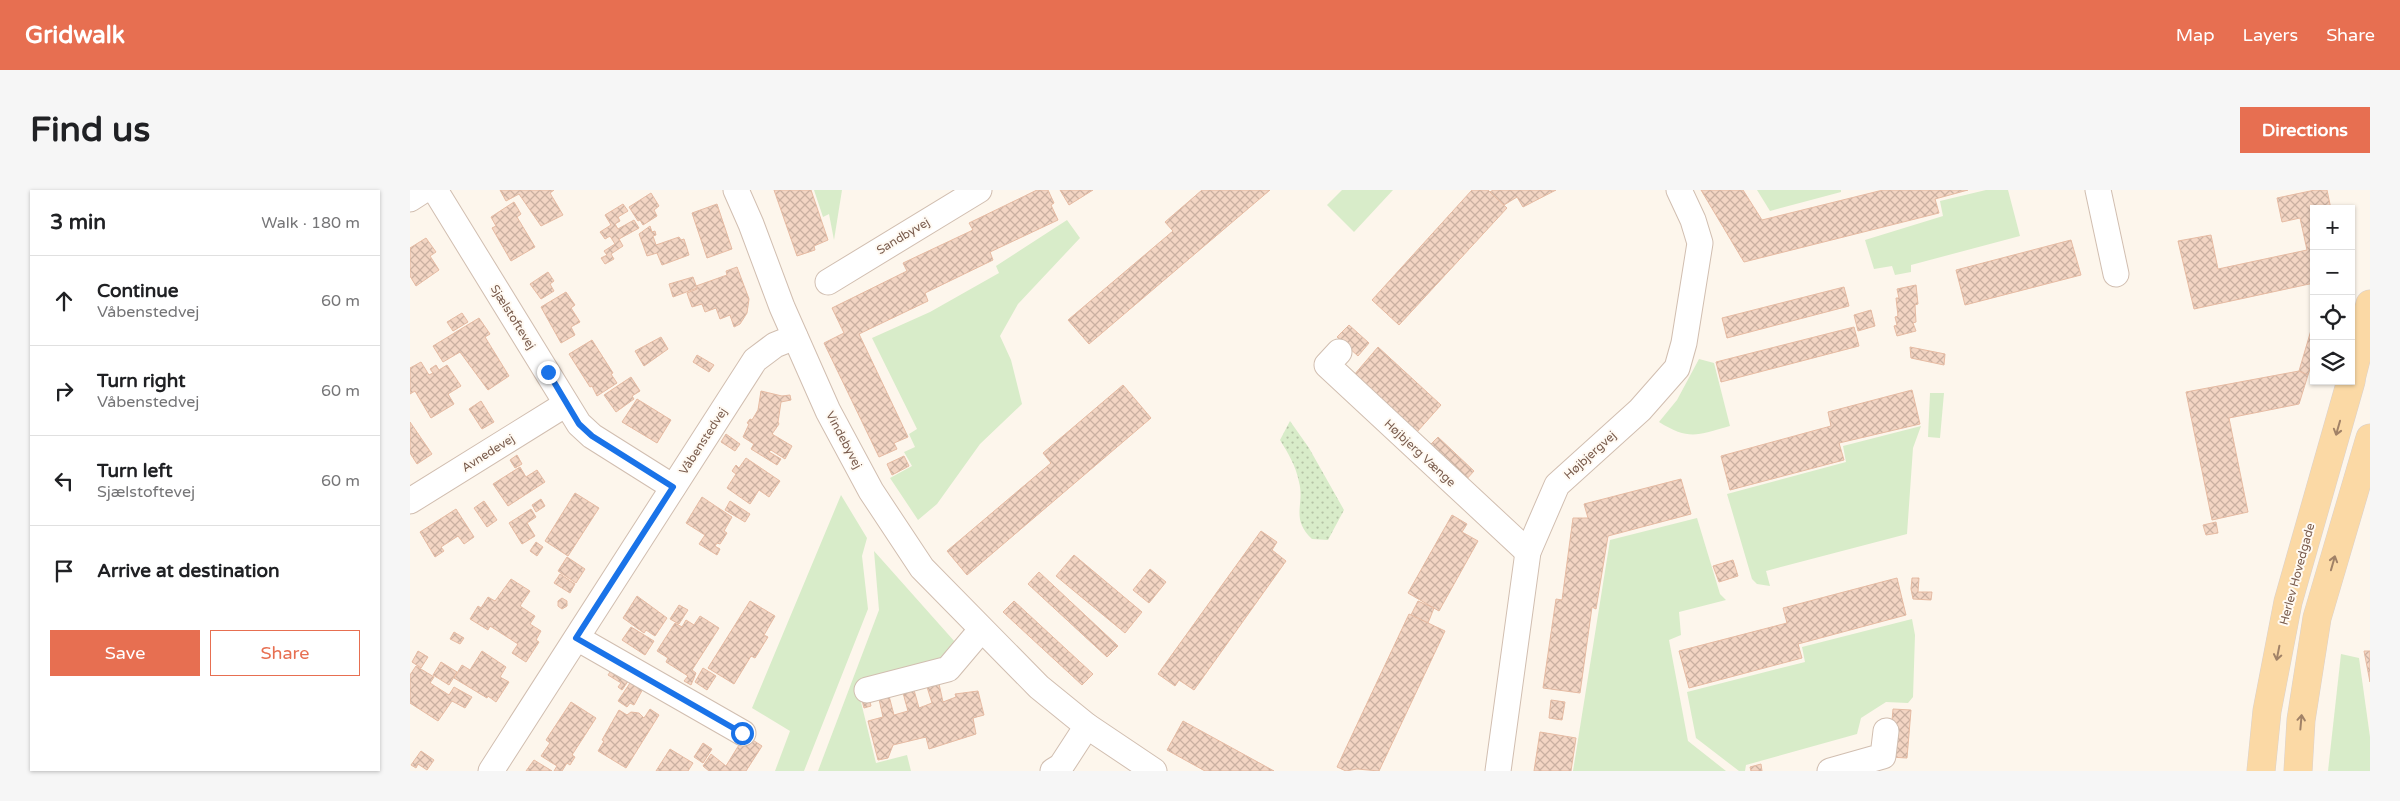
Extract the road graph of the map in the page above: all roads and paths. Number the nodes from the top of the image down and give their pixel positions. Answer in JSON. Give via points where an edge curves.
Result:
{"nodes":[{"id":1,"x":424,"y":190,"type":"edge"},
{"id":2,"x":435,"y":190,"type":"edge"},
{"id":3,"x":736,"y":190,"type":"edge"},
{"id":4,"x":747,"y":190,"type":"edge"},
{"id":5,"x":979,"y":190,"type":"edge"},
{"id":6,"x":1679,"y":190,"type":"edge"},
{"id":7,"x":2098,"y":190,"type":"edge"},
{"id":8,"x":410,"y":199,"type":"edge"},
{"id":9,"x":751,"y":224,"type":"junction"},
{"id":10,"x":2116,"y":274,"type":"dead end"},
{"id":11,"x":828,"y":282,"type":"dead end"},
{"id":12,"x":2370,"y":304,"type":"edge"},
{"id":13,"x":795,"y":337,"type":"junction"},
{"id":14,"x":1339,"y":352,"type":"dead end"},
{"id":15,"x":2355,"y":364,"type":"edge"},
{"id":16,"x":2350,"y":385,"type":"edge"},
{"id":17,"x":566,"y":404,"type":"junction"},
{"id":18,"x":2370,"y":438,"type":"edge"},
{"id":19,"x":673,"y":487,"type":"junction"},
{"id":20,"x":410,"y":501,"type":"edge"},
{"id":21,"x":1528,"y":552,"type":"junction"},
{"id":22,"x":981,"y":630,"type":"junction"},
{"id":23,"x":576,"y":638,"type":"junction"},
{"id":24,"x":867,"y":690,"type":"dead end"},
{"id":25,"x":1088,"y":726,"type":"junction"},
{"id":26,"x":1886,"y":731,"type":"dead end"},
{"id":27,"x":742,"y":733,"type":"dead end"},
{"id":28,"x":1144,"y":769,"type":"edge"},
{"id":29,"x":491,"y":771,"type":"edge"},
{"id":30,"x":1053,"y":771,"type":"edge"},
{"id":31,"x":1498,"y":771,"type":"edge"},
{"id":32,"x":1830,"y":771,"type":"edge"},
{"id":33,"x":2261,"y":771,"type":"edge"},
{"id":34,"x":2298,"y":771,"type":"edge"}],
"edges":[{"from":1,"to":8,"type":"street"},
{"from":2,"to":17,"type":"street","name":"Sjælstoftevej"},
{"from":3,"to":9,"type":"street","name":"Vindebyvej"},
{"from":4,"to":9,"type":"street","name":"Vindebyvej"},
{"from":5,"to":11,"type":"street","name":"Sandbyvej"},
{"from":6,"to":21,"type":"street","name":"Højbjergvej","via":[[1694,220],[1700,243],[1677,368],[1640,410],[1557,485]]},
{"from":7,"to":10,"type":"street"},
{"from":9,"to":13,"type":"street","name":"Vindebyvej"},
{"from":12,"to":15,"type":"main road","name":"Herlev Hovedgade"},
{"from":13,"to":19,"type":"street","name":"Våbenstedvej","via":[[775,345],[755,360]]},
{"from":13,"to":22,"type":"street","name":"Vindebyvej","via":[[828,411],[871,491],[922,568]]},
{"from":14,"to":21,"type":"street","name":"Højbjerg Vænge","via":[[1327,365]]},
{"from":16,"to":33,"type":"main road","name":"Herlev Hovedgade","one_way":true,"via":[[2288,602],[2268,711]]},
{"from":17,"to":19,"type":"street","name":"Sjælstoftevej","via":[[579,424],[592,436]]},
{"from":17,"to":20,"type":"street","name":"Avnedevej"},
{"from":34,"to":18,"type":"main road","one_way":true,"via":[[2300,720],[2317,618]]},
{"from":19,"to":23,"type":"street","name":"Våbenstedvej"},
{"from":21,"to":31,"type":"street","name":"Højbjergvej"},
{"from":22,"to":24,"type":"street","via":[[948,669]]},
{"from":22,"to":25,"type":"street","name":"Vindebyvej","via":[[1039,687]]},
{"from":23,"to":27,"type":"street"},
{"from":23,"to":29,"type":"street","name":"Våbenstedvej"},
{"from":25,"to":28,"type":"street","name":"Vindebyvej"},
{"from":25,"to":30,"type":"street","via":[[1061,766]]},
{"from":26,"to":32,"type":"street","via":[[1883,756]]}]}
